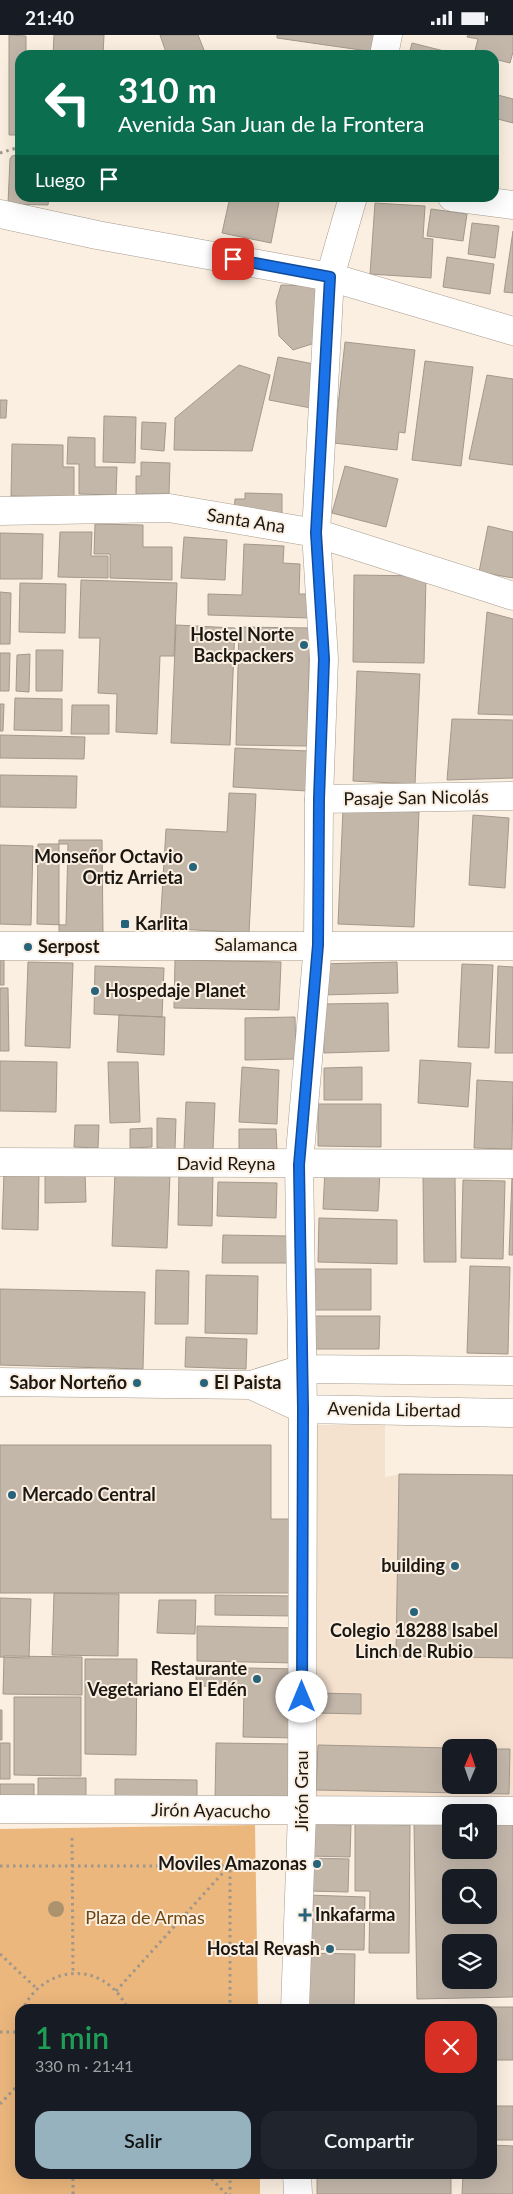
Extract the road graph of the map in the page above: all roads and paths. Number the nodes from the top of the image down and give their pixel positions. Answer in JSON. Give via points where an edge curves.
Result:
{"nodes":[{"id":1,"x":388,"y":35,"type":"edge"},
{"id":2,"x":385,"y":50,"type":"edge"},
{"id":3,"x":15,"y":148,"type":"edge"},
{"id":4,"x":0,"y":153,"type":"edge"},
{"id":5,"x":352,"y":202,"type":"edge"},
{"id":6,"x":490,"y":202,"type":"edge"},
{"id":7,"x":513,"y":205,"type":"edge"},
{"id":8,"x":0,"y":214,"type":"edge"},
{"id":9,"x":330,"y":277,"type":"junction"},
{"id":10,"x":513,"y":331,"type":"edge"},
{"id":11,"x":0,"y":511,"type":"edge"},
{"id":12,"x":316,"y":533,"type":"junction"},
{"id":13,"x":513,"y":596,"type":"edge"},
{"id":14,"x":513,"y":796,"type":"edge"},
{"id":15,"x":319,"y":799,"type":"junction"},
{"id":16,"x":318,"y":945,"type":"junction"},
{"id":17,"x":513,"y":946,"type":"edge"},
{"id":18,"x":0,"y":947,"type":"edge"},
{"id":19,"x":0,"y":1162,"type":"edge"},
{"id":20,"x":513,"y":1164,"type":"edge"},
{"id":21,"x":299,"y":1165,"type":"junction"},
{"id":22,"x":302,"y":1369,"type":"junction"},
{"id":23,"x":513,"y":1371,"type":"edge"},
{"id":24,"x":0,"y":1382,"type":"edge"},
{"id":25,"x":251,"y":1385,"type":"junction"},
{"id":26,"x":303,"y":1409,"type":"junction"},
{"id":27,"x":513,"y":1413,"type":"edge"},
{"id":28,"x":0,"y":1809,"type":"edge"},
{"id":29,"x":72,"y":1809,"type":"junction"},
{"id":30,"x":302,"y":1811,"type":"junction"},
{"id":31,"x":513,"y":1811,"type":"edge"},
{"id":32,"x":0,"y":1866,"type":"edge"},
{"id":33,"x":72,"y":1866,"type":"junction"},
{"id":34,"x":230,"y":1866,"type":"junction"},
{"id":35,"x":0,"y":1954,"type":"edge"},
{"id":36,"x":73,"y":1973,"type":"junction"},
{"id":37,"x":35,"y":1987,"type":"junction"},
{"id":38,"x":116,"y":1991,"type":"junction"},
{"id":39,"x":21,"y":2004,"type":"edge"},
{"id":40,"x":126,"y":2004,"type":"edge"},
{"id":41,"x":230,"y":2004,"type":"edge"},
{"id":42,"x":295,"y":2004,"type":"edge"},
{"id":43,"x":15,"y":2022,"type":"edge"},
{"id":44,"x":15,"y":2031,"type":"junction"},
{"id":45,"x":0,"y":2032,"type":"edge"},
{"id":46,"x":15,"y":2042,"type":"edge"},
{"id":47,"x":15,"y":2088,"type":"edge"},
{"id":48,"x":0,"y":2103,"type":"edge"},
{"id":49,"x":73,"y":2179,"type":"edge"},
{"id":50,"x":212,"y":2179,"type":"edge"},
{"id":51,"x":230,"y":2179,"type":"edge"},
{"id":52,"x":297,"y":2179,"type":"edge"},
{"id":53,"x":73,"y":2194,"type":"edge"},
{"id":54,"x":226,"y":2194,"type":"edge"},
{"id":55,"x":230,"y":2194,"type":"edge"},
{"id":56,"x":298,"y":2194,"type":"edge"}],
"edges":[{"from":1,"to":2,"type":"street"},
{"from":3,"to":4,"type":"path"},
{"from":5,"to":9,"type":"street","name":"Jirón Grau"},
{"from":6,"to":7,"type":"street"},
{"from":8,"to":9,"type":"street"},
{"from":9,"to":10,"type":"street"},
{"from":9,"to":12,"type":"street","name":"Jirón Grau"},
{"from":11,"to":12,"type":"street","name":"Santa Ana","via":[[169,509]]},
{"from":12,"to":13,"type":"street","name":"Santa Ana"},
{"from":12,"to":15,"type":"street","name":"Jirón Grau","via":[[324,659]]},
{"from":14,"to":15,"type":"street","name":"Pasaje San Nicolás"},
{"from":15,"to":16,"type":"street","name":"Jirón Grau"},
{"from":16,"to":17,"type":"street","name":"Salamanca"},
{"from":16,"to":18,"type":"street","name":"Salamanca"},
{"from":16,"to":21,"type":"street","name":"Jirón Grau"},
{"from":19,"to":21,"type":"street","name":"David Reyna"},
{"from":20,"to":21,"type":"street","name":"David Reyna"},
{"from":21,"to":22,"type":"street","name":"Jirón Grau"},
{"from":22,"to":23,"type":"street","name":"Avenida Libertad"},
{"from":22,"to":25,"type":"street","name":"Avenida Libertad"},
{"from":22,"to":26,"type":"street","name":"Jirón Grau"},
{"from":24,"to":25,"type":"street","name":"Avenida Libertad"},
{"from":25,"to":26,"type":"street","name":"Avenida Libertad"},
{"from":26,"to":27,"type":"street","name":"Avenida Libertad"},
{"from":26,"to":30,"type":"street","name":"Jirón Grau"},
{"from":28,"to":29,"type":"street","name":"Jirón Ayacucho"},
{"from":29,"to":30,"type":"street","name":"Jirón Ayacucho"},
{"from":29,"to":33,"type":"path"},
{"from":30,"to":31,"type":"street","name":"Jirón Ayacucho"},
{"from":30,"to":42,"type":"street","name":"Jirón Grau"},
{"from":32,"to":33,"type":"path"},
{"from":33,"to":34,"type":"path"},
{"from":33,"to":36,"type":"path"},
{"from":34,"to":38,"type":"path"},
{"from":34,"to":41,"type":"path"},
{"from":35,"to":37,"type":"path"},
{"from":36,"to":37,"type":"path","via":[[53,1976]]},
{"from":36,"to":38,"type":"path","via":[[92,1975]]},
{"from":37,"to":39,"type":"path"},
{"from":38,"to":40,"type":"path"},
{"from":43,"to":44,"type":"path"},
{"from":44,"to":45,"type":"path"},
{"from":44,"to":46,"type":"path"},
{"from":47,"to":48,"type":"path"},
{"from":49,"to":53,"type":"path"},
{"from":50,"to":54,"type":"path"},
{"from":51,"to":55,"type":"path"},
{"from":52,"to":56,"type":"street"}]}
